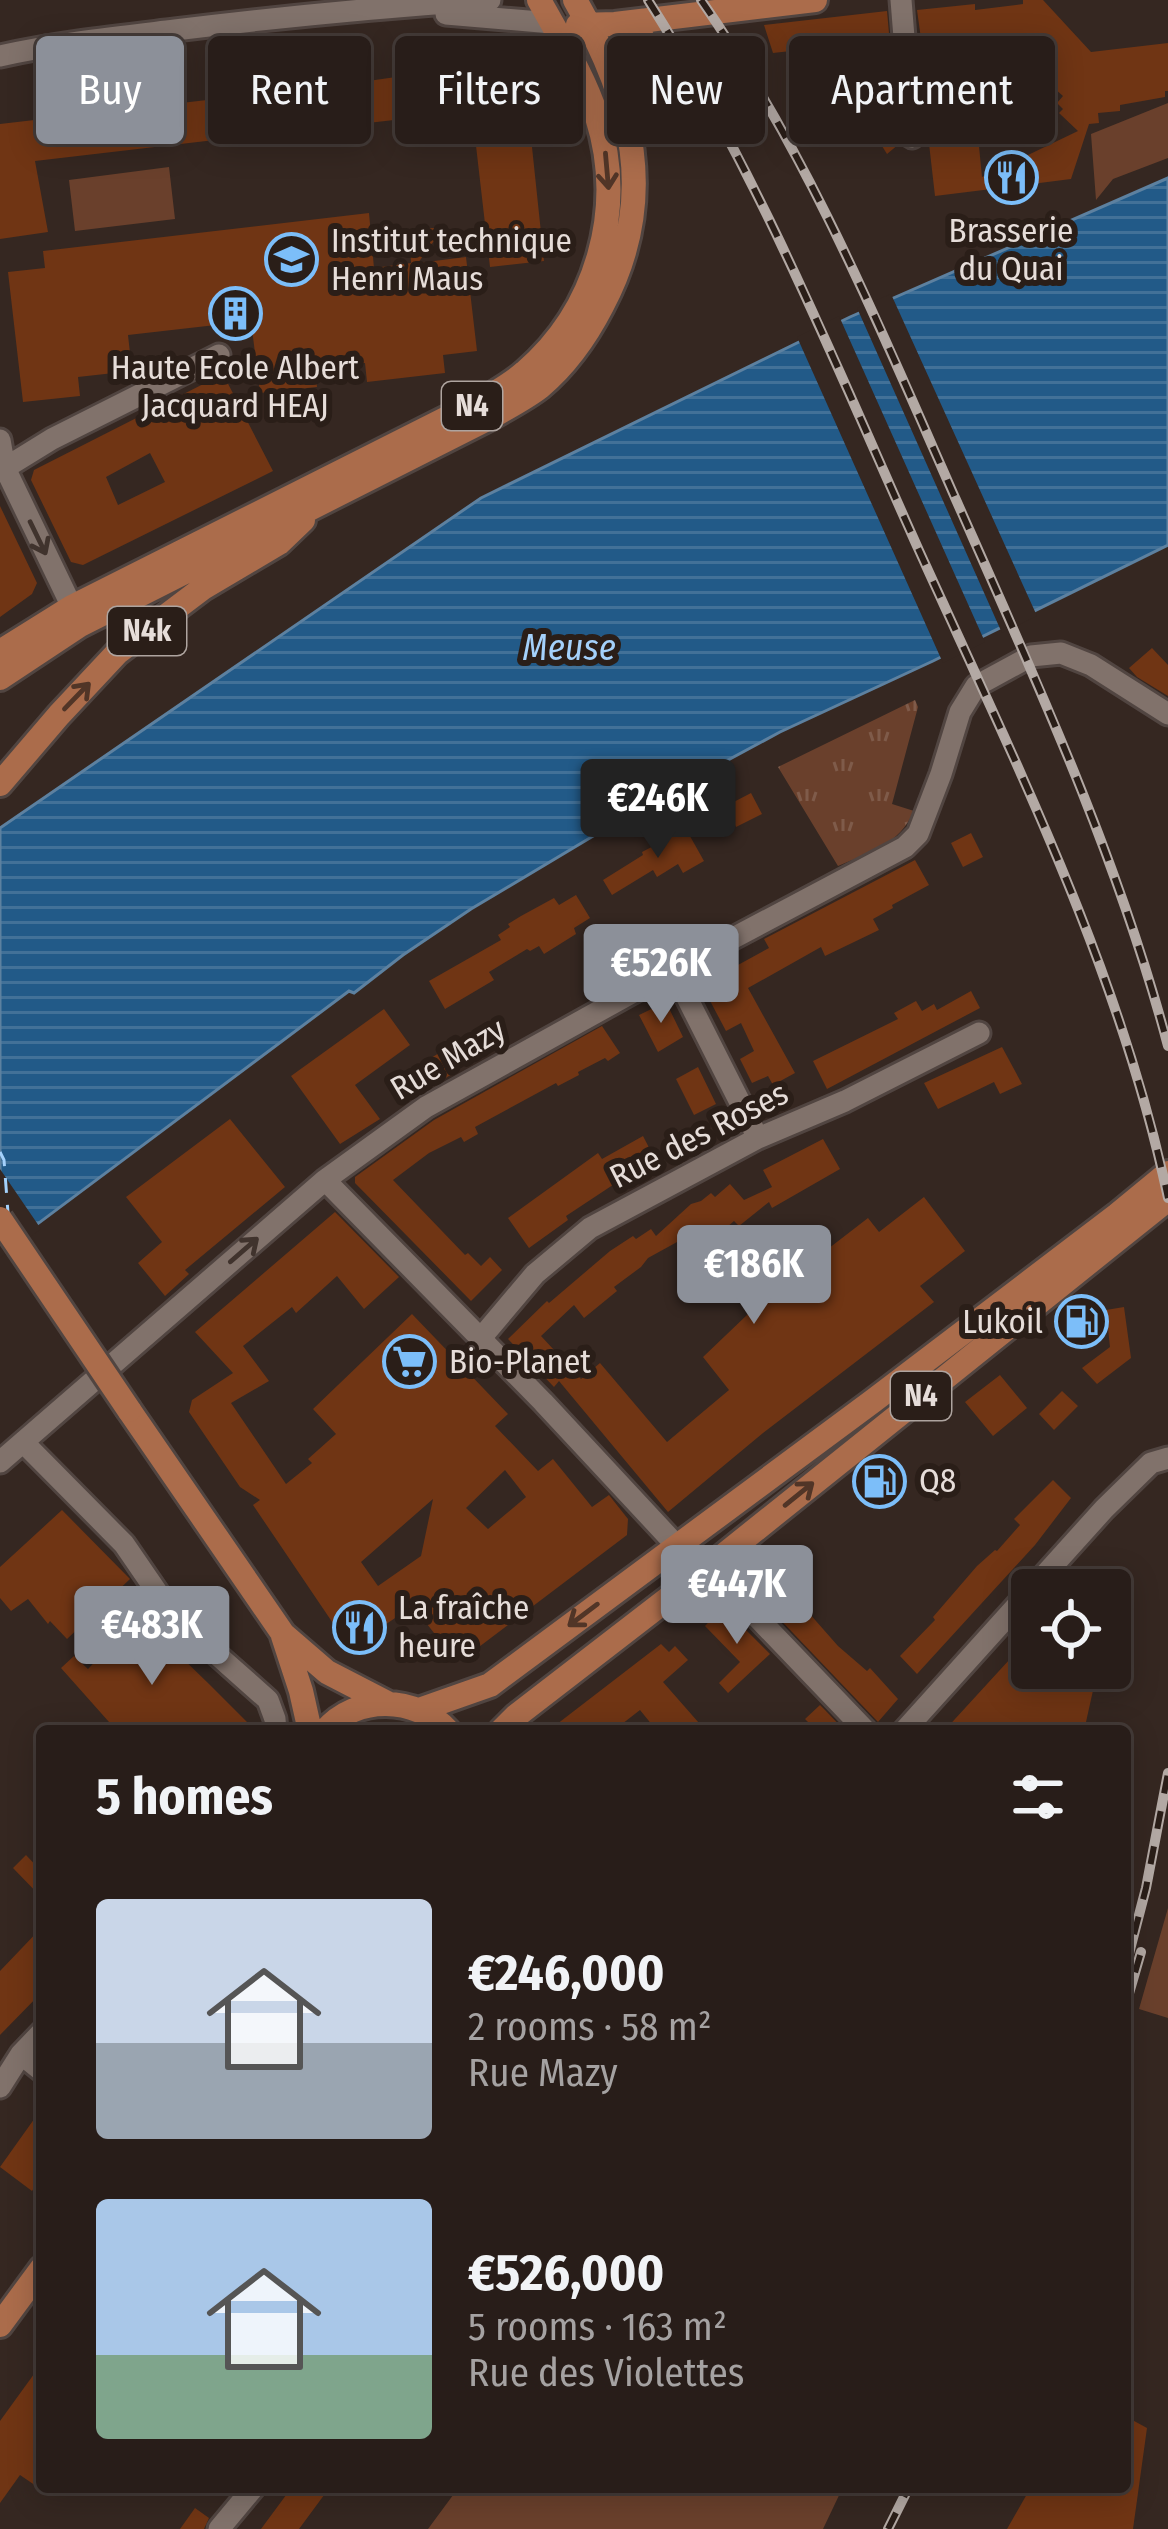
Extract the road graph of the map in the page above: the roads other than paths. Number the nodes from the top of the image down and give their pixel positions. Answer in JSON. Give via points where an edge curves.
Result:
{"nodes":[{"id":1,"x":490,"y":0,"type":"edge"},
{"id":2,"x":539,"y":0,"type":"edge"},
{"id":3,"x":575,"y":0,"type":"edge"},
{"id":4,"x":815,"y":0,"type":"edge"},
{"id":5,"x":902,"y":0,"type":"edge"},
{"id":6,"x":428,"y":2,"type":"edge"},
{"id":7,"x":647,"y":20,"type":"junction"},
{"id":8,"x":552,"y":23,"type":"junction"},
{"id":9,"x":590,"y":26,"type":"junction"},
{"id":10,"x":636,"y":36,"type":"edge"},
{"id":11,"x":905,"y":36,"type":"edge"},
{"id":12,"x":0,"y":56,"type":"edge"},
{"id":13,"x":607,"y":63,"type":"edge"},
{"id":14,"x":631,"y":144,"type":"edge"},
{"id":15,"x":219,"y":355,"type":"dead end"},
{"id":16,"x":0,"y":440,"type":"edge"},
{"id":17,"x":2,"y":470,"type":"edge"},
{"id":18,"x":318,"y":506,"type":"junction"},
{"id":19,"x":72,"y":607,"type":"junction"},
{"id":20,"x":0,"y":652,"type":"edge"},
{"id":21,"x":0,"y":678,"type":"edge"},
{"id":22,"x":1168,"y":714,"type":"edge"},
{"id":23,"x":0,"y":784,"type":"edge"},
{"id":24,"x":673,"y":970,"type":"junction"},
{"id":25,"x":979,"y":1033,"type":"dead end"},
{"id":26,"x":758,"y":1138,"type":"junction"},
{"id":27,"x":1168,"y":1173,"type":"edge"},
{"id":28,"x":325,"y":1180,"type":"junction"},
{"id":29,"x":1168,"y":1199,"type":"edge"},
{"id":30,"x":0,"y":1219,"type":"edge"},
{"id":31,"x":481,"y":1338,"type":"junction"},
{"id":32,"x":25,"y":1443,"type":"junction"},
{"id":33,"x":1168,"y":1459,"type":"edge"},
{"id":34,"x":0,"y":1462,"type":"edge"},
{"id":35,"x":676,"y":1544,"type":"junction"},
{"id":36,"x":709,"y":1567,"type":"junction"},
{"id":37,"x":674,"y":1592,"type":"junction"},
{"id":38,"x":283,"y":1634,"type":"junction"},
{"id":39,"x":387,"y":1703,"type":"junction"},
{"id":40,"x":419,"y":1710,"type":"junction"},
{"id":41,"x":276,"y":1725,"type":"edge"},
{"id":42,"x":309,"y":1725,"type":"edge"},
{"id":43,"x":330,"y":1725,"type":"edge"},
{"id":44,"x":443,"y":1725,"type":"edge"},
{"id":45,"x":507,"y":1725,"type":"edge"},
{"id":46,"x":860,"y":1725,"type":"edge"},
{"id":47,"x":909,"y":1725,"type":"edge"},
{"id":48,"x":36,"y":2038,"type":"edge"},
{"id":49,"x":21,"y":2054,"type":"junction"},
{"id":50,"x":36,"y":2066,"type":"edge"},
{"id":51,"x":0,"y":2087,"type":"edge"},
{"id":52,"x":36,"y":2276,"type":"edge"},
{"id":53,"x":0,"y":2325,"type":"edge"},
{"id":54,"x":249,"y":2493,"type":"edge"},
{"id":55,"x":219,"y":2529,"type":"edge"}],
"edges":[{"from":1,"to":6,"type":"street"},
{"from":2,"to":8,"type":"main road","number":"N4"},
{"from":3,"to":9,"type":"main road","number":"N4"},
{"from":4,"to":7,"type":"main road"},
{"from":5,"to":11,"type":"street"},
{"from":6,"to":8,"type":"street","via":[[446,14]]},
{"from":6,"to":12,"type":"street"},
{"from":7,"to":9,"type":"main road"},
{"from":7,"to":10,"type":"main road"},
{"from":8,"to":9,"type":"main road"},
{"from":8,"to":19,"type":"main road","number":"N4","one_way":true,"via":[[596,116],[609,180],[603,247],[554,342],[487,398]]},
{"from":9,"to":13,"type":"main road","number":"N4"},
{"from":14,"to":18,"type":"main road","number":"N4","via":[[634,209],[612,287],[541,386]]},
{"from":15,"to":17,"type":"street"},
{"from":16,"to":17,"type":"street"},
{"from":17,"to":19,"type":"street","one_way":true},
{"from":18,"to":21,"type":"main road","number":"N4","via":[[80,625]]},
{"from":23,"to":18,"type":"main road","number":"N4k","one_way":true,"via":[[117,653],[279,543]]},
{"from":19,"to":20,"type":"main road","number":"N4"},
{"from":22,"to":24,"type":"street","name":"Rue Mazy","via":[[1091,664],[1061,653],[1031,656],[976,686],[918,835],[905,847]]},
{"from":24,"to":26,"type":"street"},
{"from":24,"to":28,"type":"street","name":"Rue Mazy","via":[[426,1107]]},
{"from":25,"to":26,"type":"street","name":"Rue des Roses"},
{"from":26,"to":31,"type":"street","name":"Rue des Roses","via":[[590,1228],[535,1274]]},
{"from":27,"to":35,"type":"main road","number":"N4"},
{"from":28,"to":31,"type":"street"},
{"from":32,"to":28,"type":"street","name":"Rue Mazy","one_way":true},
{"from":36,"to":29,"type":"main road","number":"N4","one_way":true},
{"from":30,"to":38,"type":"main road","bridge":true},
{"from":31,"to":35,"type":"street"},
{"from":32,"to":34,"type":"street","name":"Rue Mazy"},
{"from":32,"to":41,"type":"street","via":[[124,1544],[159,1595],[268,1700]]},
{"from":33,"to":47,"type":"street","via":[[1151,1463],[1104,1509]]},
{"from":35,"to":37,"type":"street"},
{"from":35,"to":40,"type":"main road","number":"N4","one_way":true,"via":[[490,1685]]},
{"from":36,"to":37,"type":"main road","number":"N4"},
{"from":36,"to":46,"type":"street"},
{"from":37,"to":45,"type":"main road","number":"N4"},
{"from":38,"to":39,"type":"main road","via":[[327,1672]]},
{"from":38,"to":42,"type":"main road"},
{"from":39,"to":40,"type":"main road"},
{"from":39,"to":43,"type":"main road"},
{"from":40,"to":44,"type":"main road"},
{"from":48,"to":49,"type":"street"},
{"from":49,"to":50,"type":"street"},
{"from":49,"to":51,"type":"street"},
{"from":52,"to":53,"type":"main road"},
{"from":54,"to":55,"type":"street"}]}
